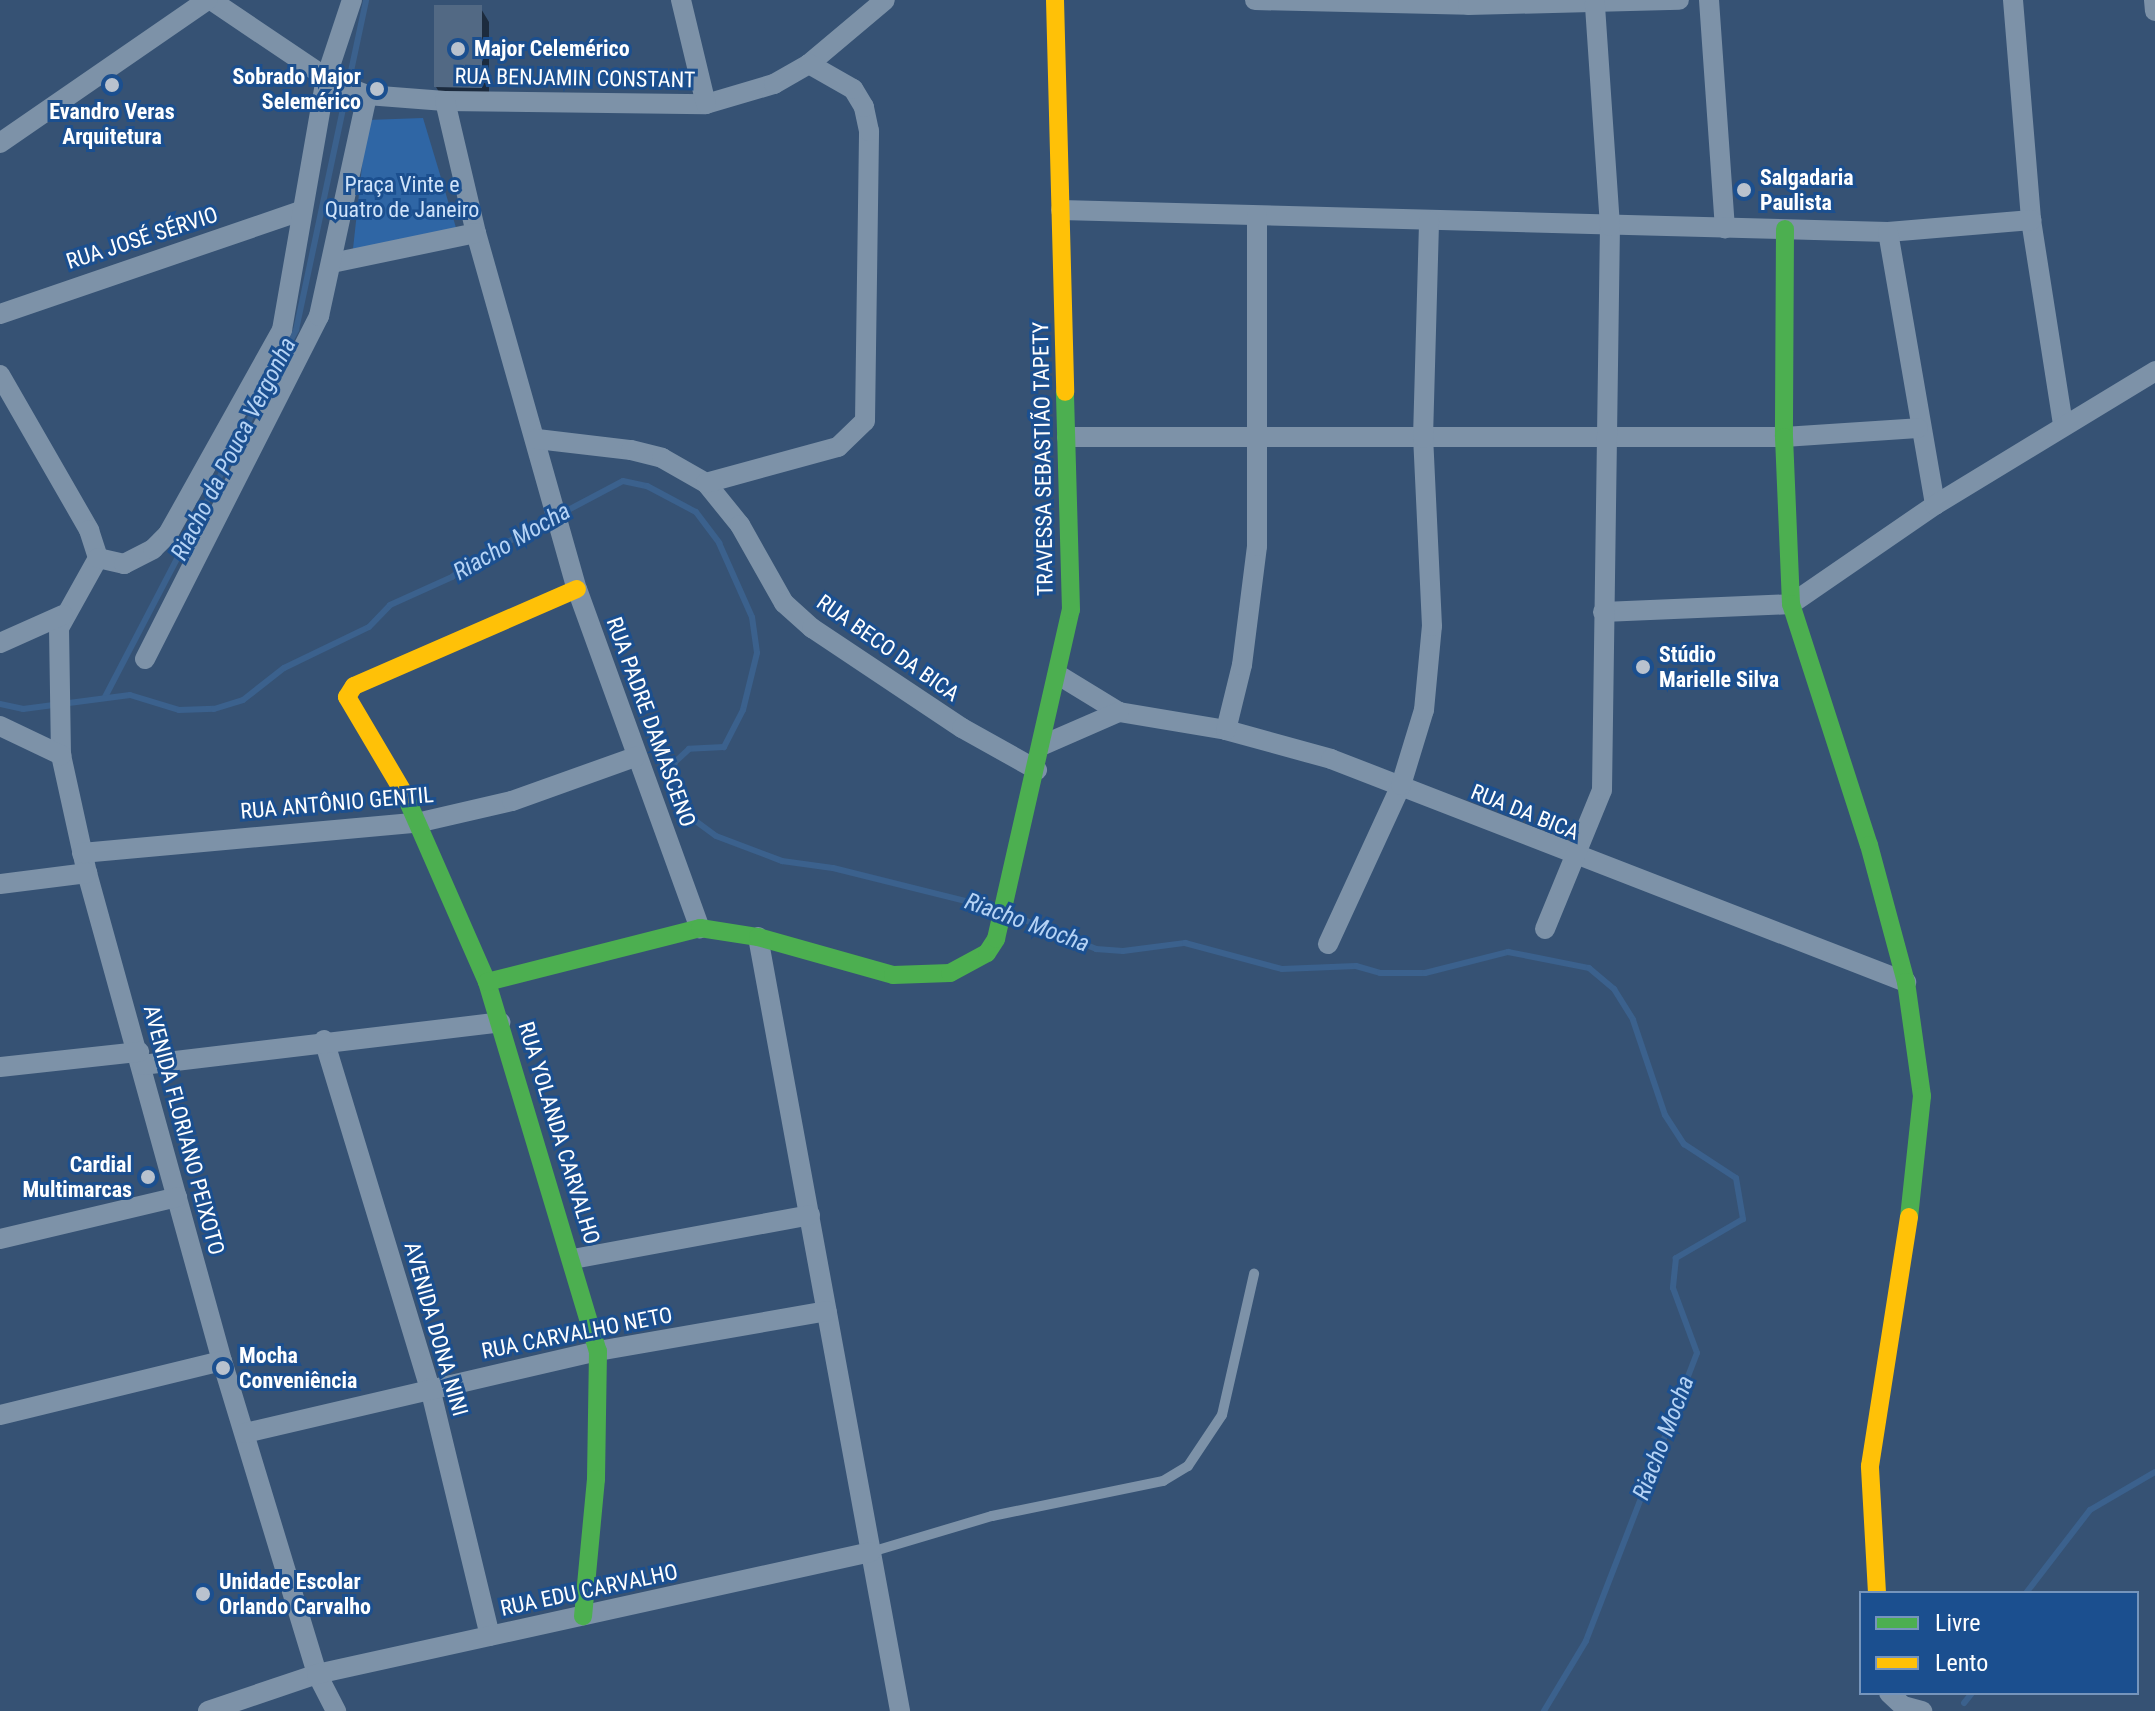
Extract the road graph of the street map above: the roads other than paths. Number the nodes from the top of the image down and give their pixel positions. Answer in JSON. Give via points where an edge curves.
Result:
{"nodes":[{"id":1,"x":209,"y":0,"type":"edge"},
{"id":2,"x":352,"y":0,"type":"edge"},
{"id":3,"x":681,"y":0,"type":"edge"},
{"id":4,"x":885,"y":0,"type":"edge"},
{"id":5,"x":1055,"y":0,"type":"edge"},
{"id":6,"x":1255,"y":0,"type":"edge"},
{"id":7,"x":1679,"y":0,"type":"edge"},
{"id":8,"x":1709,"y":0,"type":"edge"},
{"id":9,"x":2013,"y":0,"type":"edge"},
{"id":10,"x":2154,"y":0,"type":"edge"},
{"id":11,"x":1595,"y":4,"type":"junction"},
{"id":12,"x":2155,"y":11,"type":"edge"},
{"id":13,"x":809,"y":64,"type":"junction"},
{"id":14,"x":328,"y":79,"type":"junction"},
{"id":15,"x":362,"y":93,"type":"junction"},
{"id":16,"x":445,"y":101,"type":"junction"},
{"id":17,"x":706,"y":104,"type":"junction"},
{"id":18,"x":0,"y":143,"type":"edge"},
{"id":19,"x":1061,"y":210,"type":"junction"},
{"id":20,"x":300,"y":211,"type":"junction"},
{"id":21,"x":1257,"y":216,"type":"junction"},
{"id":22,"x":2031,"y":220,"type":"junction"},
{"id":23,"x":1429,"y":221,"type":"junction"},
{"id":24,"x":1610,"y":226,"type":"junction"},
{"id":25,"x":1725,"y":228,"type":"junction"},
{"id":26,"x":1785,"y":229,"type":"junction"},
{"id":27,"x":1888,"y":232,"type":"junction"},
{"id":28,"x":476,"y":233,"type":"junction"},
{"id":29,"x":332,"y":263,"type":"junction"},
{"id":30,"x":0,"y":314,"type":"edge"},
{"id":31,"x":2155,"y":371,"type":"edge"},
{"id":32,"x":0,"y":375,"type":"edge"},
{"id":33,"x":2063,"y":424,"type":"junction"},
{"id":34,"x":1918,"y":428,"type":"junction"},
{"id":35,"x":1259,"y":435,"type":"junction"},
{"id":36,"x":1067,"y":437,"type":"junction"},
{"id":37,"x":1784,"y":437,"type":"junction"},
{"id":38,"x":1423,"y":438,"type":"junction"},
{"id":39,"x":1603,"y":438,"type":"junction"},
{"id":40,"x":537,"y":439,"type":"junction"},
{"id":41,"x":706,"y":483,"type":"junction"},
{"id":42,"x":1935,"y":505,"type":"junction"},
{"id":43,"x":98,"y":558,"type":"junction"},
{"id":44,"x":577,"y":589,"type":"junction"},
{"id":45,"x":1791,"y":604,"type":"junction"},
{"id":46,"x":1603,"y":612,"type":"junction"},
{"id":47,"x":63,"y":615,"type":"junction"},
{"id":48,"x":0,"y":643,"type":"edge"},
{"id":49,"x":145,"y":659,"type":"dead end"},
{"id":50,"x":1060,"y":676,"type":"junction"},
{"id":51,"x":1119,"y":712,"type":"junction"},
{"id":52,"x":0,"y":726,"type":"edge"},
{"id":53,"x":1226,"y":730,"type":"junction"},
{"id":54,"x":1043,"y":745,"type":"junction"},
{"id":55,"x":61,"y":755,"type":"junction"},
{"id":56,"x":635,"y":757,"type":"junction"},
{"id":57,"x":1037,"y":770,"type":"junction"},
{"id":58,"x":1401,"y":785,"type":"junction"},
{"id":59,"x":421,"y":822,"type":"junction"},
{"id":60,"x":1577,"y":859,"type":"junction"},
{"id":61,"x":84,"y":863,"type":"junction"},
{"id":62,"x":0,"y":884,"type":"edge"},
{"id":63,"x":700,"y":928,"type":"junction"},
{"id":64,"x":1545,"y":929,"type":"dead end"},
{"id":65,"x":758,"y":937,"type":"junction"},
{"id":66,"x":1328,"y":944,"type":"dead end"},
{"id":67,"x":487,"y":982,"type":"junction"},
{"id":68,"x":1906,"y":982,"type":"junction"},
{"id":69,"x":500,"y":1022,"type":"junction"},
{"id":70,"x":324,"y":1040,"type":"junction"},
{"id":71,"x":141,"y":1058,"type":"junction"},
{"id":72,"x":0,"y":1067,"type":"edge"},
{"id":73,"x":177,"y":1197,"type":"junction"},
{"id":74,"x":810,"y":1215,"type":"junction"},
{"id":75,"x":0,"y":1239,"type":"edge"},
{"id":76,"x":573,"y":1259,"type":"junction"},
{"id":77,"x":1254,"y":1274,"type":"dead end"},
{"id":78,"x":827,"y":1311,"type":"junction"},
{"id":79,"x":598,"y":1351,"type":"junction"},
{"id":80,"x":222,"y":1361,"type":"junction"},
{"id":81,"x":430,"y":1388,"type":"junction"},
{"id":82,"x":0,"y":1415,"type":"edge"},
{"id":83,"x":245,"y":1433,"type":"junction"},
{"id":84,"x":871,"y":1552,"type":"junction"},
{"id":85,"x":1877,"y":1591,"type":"edge"},
{"id":86,"x":583,"y":1616,"type":"junction"},
{"id":87,"x":490,"y":1636,"type":"junction"},
{"id":88,"x":317,"y":1674,"type":"junction"},
{"id":89,"x":1891,"y":1695,"type":"edge"},
{"id":90,"x":208,"y":1711,"type":"edge"},
{"id":91,"x":336,"y":1711,"type":"edge"},
{"id":92,"x":900,"y":1711,"type":"edge"},
{"id":93,"x":1922,"y":1711,"type":"edge"}],
"edges":[{"from":1,"to":14,"type":"street","name":"RUA BENJAMIN CONSTANT"},
{"from":1,"to":18,"type":"street"},
{"from":2,"to":14,"type":"street"},
{"from":3,"to":17,"type":"street"},
{"from":4,"to":13,"type":"street","name":"RUA BENJAMIN CONSTANT"},
{"from":5,"to":19,"type":"street","name":"TRAVESSA SEBASTIÃO TAPETY"},
{"from":6,"to":11,"type":"street"},
{"from":7,"to":11,"type":"street"},
{"from":8,"to":25,"type":"street"},
{"from":9,"to":22,"type":"street"},
{"from":10,"to":12,"type":"street"},
{"from":11,"to":24,"type":"street"},
{"from":13,"to":17,"type":"street","name":"RUA BENJAMIN CONSTANT","via":[[751,95]]},
{"from":13,"to":41,"type":"street","via":[[853,89],[869,131],[865,421],[838,447]]},
{"from":14,"to":15,"type":"street","name":"RUA BENJAMIN CONSTANT"},
{"from":14,"to":20,"type":"street"},
{"from":15,"to":16,"type":"street","name":"RUA BENJAMIN CONSTANT"},
{"from":15,"to":29,"type":"street"},
{"from":16,"to":17,"type":"street","name":"RUA BENJAMIN CONSTANT"},
{"from":16,"to":28,"type":"street"},
{"from":19,"to":21,"type":"street"},
{"from":19,"to":36,"type":"street","name":"TRAVESSA SEBASTIÃO TAPETY"},
{"from":20,"to":30,"type":"street","name":"RUA JOSÉ SÉRVIO"},
{"from":20,"to":43,"type":"street","via":[[282,330],[168,534],[124,564]]},
{"from":21,"to":23,"type":"street"},
{"from":21,"to":35,"type":"street"},
{"from":22,"to":27,"type":"street"},
{"from":22,"to":33,"type":"street"},
{"from":23,"to":24,"type":"street"},
{"from":23,"to":38,"type":"street"},
{"from":24,"to":25,"type":"street"},
{"from":24,"to":39,"type":"street"},
{"from":25,"to":26,"type":"street"},
{"from":26,"to":27,"type":"street"},
{"from":26,"to":37,"type":"street"},
{"from":27,"to":34,"type":"street"},
{"from":28,"to":29,"type":"street"},
{"from":28,"to":40,"type":"street"},
{"from":29,"to":49,"type":"street","via":[[304,353]]},
{"from":31,"to":33,"type":"street"},
{"from":32,"to":43,"type":"street","via":[[89,530]]},
{"from":33,"to":42,"type":"street"},
{"from":34,"to":37,"type":"street"},
{"from":34,"to":42,"type":"street"},
{"from":35,"to":36,"type":"street"},
{"from":35,"to":38,"type":"street"},
{"from":35,"to":53,"type":"street","via":[[1251,609]]},
{"from":36,"to":50,"type":"street","name":"TRAVESSA SEBASTIÃO TAPETY","via":[[1071,610]]},
{"from":37,"to":39,"type":"street"},
{"from":37,"to":45,"type":"street"},
{"from":38,"to":39,"type":"street"},
{"from":38,"to":58,"type":"street","via":[[1432,626],[1424,710]]},
{"from":39,"to":46,"type":"street"},
{"from":40,"to":41,"type":"street","name":"RUA BECO DA BICA","via":[[662,458]]},
{"from":40,"to":44,"type":"street","name":"RUA PADRE DAMASCENO"},
{"from":41,"to":57,"type":"street","name":"RUA BECO DA BICA","via":[[740,525],[784,603],[812,628],[962,728]]},
{"from":42,"to":45,"type":"street"},
{"from":43,"to":47,"type":"street","name":"AVENIDA FLORIANO PEIXOTO"},
{"from":44,"to":56,"type":"street","name":"RUA PADRE DAMASCENO"},
{"from":44,"to":59,"type":"street","name":"RUA YOLANDA CARVALHO","via":[[354,686],[347,697]]},
{"from":45,"to":46,"type":"street"},
{"from":45,"to":68,"type":"street","via":[[1869,845]]},
{"from":46,"to":60,"type":"street","via":[[1602,790]]},
{"from":47,"to":48,"type":"street"},
{"from":47,"to":55,"type":"street","name":"AVENIDA FLORIANO PEIXOTO","via":[[58,640]]},
{"from":50,"to":51,"type":"street","name":"RUA DA BICA"},
{"from":50,"to":54,"type":"street","name":"TRAVESSA SEBASTIÃO TAPETY"},
{"from":51,"to":53,"type":"street","name":"RUA DA BICA"},
{"from":51,"to":54,"type":"street"},
{"from":52,"to":55,"type":"street"},
{"from":53,"to":58,"type":"street","name":"RUA DA BICA","via":[[1301,749]]},
{"from":54,"to":57,"type":"street","name":"TRAVESSA SEBASTIÃO TAPETY"},
{"from":55,"to":61,"type":"street","name":"AVENIDA FLORIANO PEIXOTO"},
{"from":56,"to":59,"type":"street","name":"RUA ANTÔNIO GENTIL","via":[[512,801]]},
{"from":56,"to":63,"type":"street","name":"RUA PADRE DAMASCENO"},
{"from":57,"to":65,"type":"street","name":"TRAVESSA SEBASTIÃO TAPETY","via":[[1004,916],[987,953],[950,973],[893,975]]},
{"from":58,"to":60,"type":"street","name":"RUA DA BICA"},
{"from":58,"to":66,"type":"street"},
{"from":59,"to":61,"type":"street","name":"RUA ANTÔNIO GENTIL"},
{"from":59,"to":67,"type":"street","name":"RUA YOLANDA CARVALHO"},
{"from":60,"to":64,"type":"street"},
{"from":60,"to":68,"type":"street","name":"RUA DA BICA"},
{"from":61,"to":62,"type":"street","name":"RUA ANTÔNIO GENTIL"},
{"from":61,"to":71,"type":"street","name":"AVENIDA FLORIANO PEIXOTO"},
{"from":63,"to":65,"type":"street"},
{"from":63,"to":67,"type":"street"},
{"from":65,"to":74,"type":"street"},
{"from":67,"to":69,"type":"street","name":"RUA YOLANDA CARVALHO"},
{"from":68,"to":85,"type":"street","via":[[1919,1047],[1922,1109],[1870,1466]]},
{"from":69,"to":70,"type":"street"},
{"from":69,"to":76,"type":"street","name":"RUA YOLANDA CARVALHO"},
{"from":70,"to":71,"type":"street"},
{"from":70,"to":81,"type":"street","name":"AVENIDA DONA NINI"},
{"from":71,"to":72,"type":"street"},
{"from":71,"to":73,"type":"street","name":"AVENIDA FLORIANO PEIXOTO"},
{"from":73,"to":75,"type":"street"},
{"from":73,"to":80,"type":"street","name":"AVENIDA FLORIANO PEIXOTO"},
{"from":74,"to":76,"type":"street"},
{"from":74,"to":78,"type":"street"},
{"from":76,"to":79,"type":"street","name":"RUA YOLANDA CARVALHO"},
{"from":77,"to":84,"type":"lane","via":[[1222,1415],[1188,1466],[1148,1485],[992,1516]]},
{"from":78,"to":79,"type":"street","name":"RUA CARVALHO NETO"},
{"from":78,"to":84,"type":"street"},
{"from":79,"to":81,"type":"street","name":"RUA CARVALHO NETO"},
{"from":79,"to":86,"type":"street","name":"RUA YOLANDA CARVALHO","via":[[596,1479]]},
{"from":80,"to":82,"type":"street"},
{"from":80,"to":83,"type":"street","name":"AVENIDA FLORIANO PEIXOTO"},
{"from":81,"to":83,"type":"street","name":"RUA CARVALHO NETO"},
{"from":81,"to":87,"type":"street","name":"AVENIDA DONA NINI"},
{"from":83,"to":88,"type":"street","name":"AVENIDA FLORIANO PEIXOTO"},
{"from":84,"to":86,"type":"street","name":"RUA EDU CARVALHO"},
{"from":84,"to":92,"type":"street"},
{"from":86,"to":87,"type":"street","name":"RUA EDU CARVALHO"},
{"from":87,"to":88,"type":"street","name":"RUA EDU CARVALHO"},
{"from":88,"to":90,"type":"street","name":"RUA EDU CARVALHO"},
{"from":88,"to":91,"type":"street","name":"AVENIDA FLORIANO PEIXOTO"},
{"from":89,"to":93,"type":"street","via":[[1903,1706]]}]}
